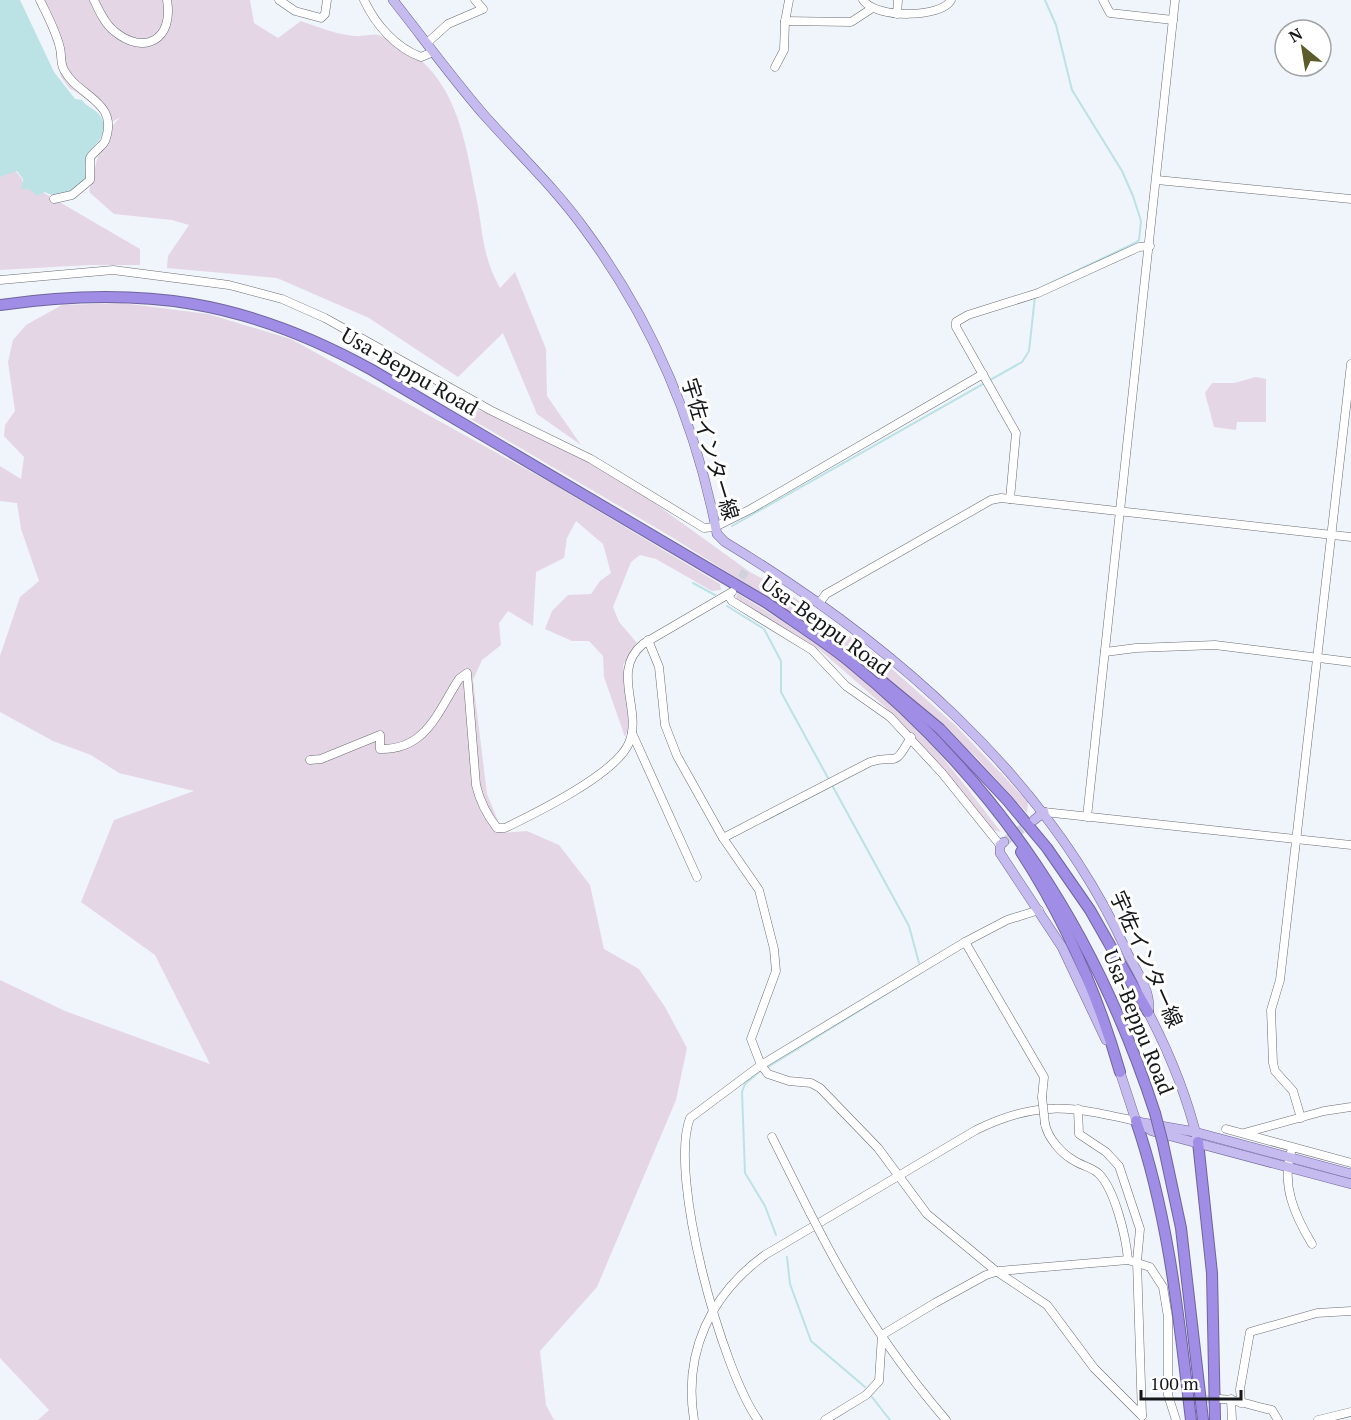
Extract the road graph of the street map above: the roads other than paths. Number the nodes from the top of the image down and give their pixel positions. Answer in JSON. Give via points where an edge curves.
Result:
{"nodes":[{"id":1,"x":40,"y":0,"type":"edge"},
{"id":2,"x":94,"y":0,"type":"edge"},
{"id":3,"x":167,"y":0,"type":"edge"},
{"id":4,"x":279,"y":0,"type":"edge"},
{"id":5,"x":327,"y":0,"type":"edge"},
{"id":6,"x":364,"y":0,"type":"edge"},
{"id":7,"x":393,"y":0,"type":"edge"},
{"id":8,"x":475,"y":0,"type":"edge"},
{"id":9,"x":789,"y":0,"type":"edge"},
{"id":10,"x":863,"y":0,"type":"edge"},
{"id":11,"x":898,"y":0,"type":"edge"},
{"id":12,"x":951,"y":0,"type":"edge"},
{"id":13,"x":1103,"y":0,"type":"edge"},
{"id":14,"x":1175,"y":0,"type":"edge"},
{"id":15,"x":871,"y":9,"type":"junction"},
{"id":16,"x":897,"y":14,"type":"junction"},
{"id":17,"x":1173,"y":20,"type":"junction"},
{"id":18,"x":785,"y":21,"type":"junction"},
{"id":19,"x":430,"y":48,"type":"junction"},
{"id":20,"x":775,"y":68,"type":"dead end"},
{"id":21,"x":1157,"y":180,"type":"junction"},
{"id":22,"x":54,"y":199,"type":"dead end"},
{"id":23,"x":1351,"y":199,"type":"edge"},
{"id":24,"x":1150,"y":246,"type":"junction"},
{"id":25,"x":0,"y":280,"type":"edge"},
{"id":26,"x":68,"y":297,"type":"junction"},
{"id":27,"x":0,"y":298,"type":"edge"},
{"id":28,"x":0,"y":305,"type":"edge"},
{"id":29,"x":0,"y":311,"type":"edge"},
{"id":30,"x":1351,"y":364,"type":"edge"},
{"id":31,"x":983,"y":374,"type":"junction"},
{"id":32,"x":1010,"y":499,"type":"junction"},
{"id":33,"x":1120,"y":511,"type":"junction"},
{"id":34,"x":716,"y":527,"type":"junction"},
{"id":35,"x":1331,"y":534,"type":"junction"},
{"id":36,"x":1351,"y":537,"type":"edge"},
{"id":37,"x":752,"y":559,"type":"junction"},
{"id":38,"x":747,"y":568,"type":"tunnel mouth"},
{"id":39,"x":820,"y":602,"type":"junction"},
{"id":40,"x":809,"y":632,"type":"junction"},
{"id":41,"x":648,"y":640,"type":"junction"},
{"id":42,"x":1104,"y":652,"type":"junction"},
{"id":43,"x":1317,"y":658,"type":"junction"},
{"id":44,"x":1351,"y":662,"type":"edge"},
{"id":45,"x":632,"y":733,"type":"junction"},
{"id":46,"x":911,"y":737,"type":"junction"},
{"id":47,"x":310,"y":760,"type":"dead end"},
{"id":48,"x":1044,"y":812,"type":"junction"},
{"id":49,"x":1087,"y":817,"type":"junction"},
{"id":50,"x":1034,"y":820,"type":"tunnel mouth"},
{"id":51,"x":1008,"y":823,"type":"junction"},
{"id":52,"x":723,"y":838,"type":"junction"},
{"id":53,"x":1296,"y":839,"type":"junction"},
{"id":54,"x":1002,"y":844,"type":"joint"},
{"id":55,"x":1351,"y":845,"type":"edge"},
{"id":56,"x":698,"y":877,"type":"dead end"},
{"id":57,"x":1039,"y":910,"type":"junction"},
{"id":58,"x":965,"y":942,"type":"junction"},
{"id":59,"x":1148,"y":1012,"type":"junction"},
{"id":60,"x":760,"y":1065,"type":"junction"},
{"id":61,"x":1120,"y":1072,"type":"junction"},
{"id":62,"x":1351,"y":1107,"type":"edge"},
{"id":63,"x":1078,"y":1108,"type":"junction"},
{"id":64,"x":1301,"y":1118,"type":"junction"},
{"id":65,"x":1136,"y":1121,"type":"junction"},
{"id":66,"x":1226,"y":1129,"type":"dead end"},
{"id":67,"x":1242,"y":1134,"type":"junction"},
{"id":68,"x":772,"y":1137,"type":"dead end"},
{"id":69,"x":1196,"y":1137,"type":"junction"},
{"id":70,"x":1290,"y":1157,"type":"junction"},
{"id":71,"x":1351,"y":1163,"type":"edge"},
{"id":72,"x":1351,"y":1174,"type":"edge"},
{"id":73,"x":898,"y":1176,"type":"junction"},
{"id":74,"x":1351,"y":1184,"type":"edge"},
{"id":75,"x":1312,"y":1244,"type":"dead end"},
{"id":76,"x":1128,"y":1260,"type":"junction"},
{"id":77,"x":1137,"y":1261,"type":"junction"},
{"id":78,"x":996,"y":1272,"type":"junction"},
{"id":79,"x":713,"y":1309,"type":"junction"},
{"id":80,"x":1351,"y":1311,"type":"edge"},
{"id":81,"x":882,"y":1335,"type":"junction"},
{"id":82,"x":1220,"y":1399,"type":"tunnel mouth"},
{"id":83,"x":1231,"y":1399,"type":"junction"},
{"id":84,"x":1172,"y":1400,"type":"junction"},
{"id":85,"x":1183,"y":1400,"type":"tunnel mouth"},
{"id":86,"x":1241,"y":1403,"type":"junction"},
{"id":87,"x":1351,"y":1412,"type":"edge"},
{"id":88,"x":1142,"y":1418,"type":"edge"},
{"id":89,"x":694,"y":1420,"type":"edge"},
{"id":90,"x":758,"y":1420,"type":"edge"},
{"id":91,"x":825,"y":1420,"type":"edge"},
{"id":92,"x":946,"y":1420,"type":"edge"},
{"id":93,"x":1176,"y":1420,"type":"edge"},
{"id":94,"x":1191,"y":1420,"type":"edge"},
{"id":95,"x":1203,"y":1420,"type":"edge"},
{"id":96,"x":1215,"y":1420,"type":"edge"},
{"id":97,"x":1232,"y":1420,"type":"edge"},
{"id":98,"x":1278,"y":1420,"type":"edge"},
{"id":99,"x":1318,"y":1420,"type":"edge"}],
"edges":[{"from":1,"to":22,"type":"street","via":[[60,47],[64,71],[76,86],[99,101],[107,124],[104,142],[90,158],[90,180],[72,195]]},
{"from":2,"to":3,"type":"street","via":[[113,31],[145,41],[165,33],[169,19]]},
{"from":4,"to":5,"type":"street","via":[[295,11],[323,18]]},
{"from":6,"to":19,"type":"street","via":[[386,32],[406,49],[421,57]]},
{"from":7,"to":19,"type":"main road","name":"宇佐インター線"},
{"from":8,"to":19,"type":"street","via":[[483,9],[448,24]]},
{"from":9,"to":18,"type":"street"},
{"from":10,"to":15,"type":"street"},
{"from":11,"to":16,"type":"street"},
{"from":12,"to":16,"type":"street","via":[[943,7]]},
{"from":13,"to":17,"type":"street","via":[[1110,13]]},
{"from":14,"to":17,"type":"street"},
{"from":15,"to":16,"type":"street"},
{"from":15,"to":18,"type":"street","via":[[850,22]]},
{"from":17,"to":21,"type":"street"},
{"from":18,"to":20,"type":"street","via":[[784,50]]},
{"from":19,"to":34,"type":"main road","name":"宇佐インター線","via":[[580,223],[626,292],[672,379]]},
{"from":21,"to":23,"type":"street"},
{"from":21,"to":24,"type":"street"},
{"from":24,"to":31,"type":"street","via":[[1141,246],[1038,293],[958,320],[956,327]]},
{"from":24,"to":33,"type":"street"},
{"from":25,"to":34,"type":"street","via":[[113,270],[268,294],[325,318],[490,410],[591,459],[704,528]]},
{"from":26,"to":27,"type":"highway"},
{"from":26,"to":28,"type":"highway","name":"Usa-Beppu Road"},
{"from":26,"to":29,"type":"highway"},
{"from":26,"to":40,"type":"highway","name":"Usa-Beppu Road","via":[[122,295],[211,306],[313,339],[767,603]]},
{"from":30,"to":35,"type":"street"},
{"from":31,"to":32,"type":"street","via":[[1017,433]]},
{"from":31,"to":34,"type":"street"},
{"from":32,"to":33,"type":"street"},
{"from":32,"to":39,"type":"street","via":[[991,500],[826,594]]},
{"from":33,"to":35,"type":"street"},
{"from":33,"to":42,"type":"street"},
{"from":34,"to":37,"type":"main road","name":"宇佐インター線","via":[[725,542]]},
{"from":35,"to":36,"type":"street"},
{"from":35,"to":43,"type":"street"},
{"from":37,"to":38,"type":"street"},
{"from":37,"to":39,"type":"main road","name":"宇佐インター線"},
{"from":39,"to":48,"type":"main road","name":"宇佐インター線","via":[[932,695]]},
{"from":40,"to":51,"type":"highway","name":"Usa-Beppu Road","via":[[860,670],[947,750]]},
{"from":40,"to":59,"type":"highway","via":[[900,695],[940,729],[1007,800],[1081,896]]},
{"from":41,"to":45,"type":"street","via":[[632,655],[627,669]]},
{"from":41,"to":46,"type":"street","via":[[730,593],[732,601],[812,650],[846,686]]},
{"from":41,"to":52,"type":"street","via":[[659,667],[669,738],[688,781]]},
{"from":42,"to":43,"type":"street","via":[[1206,645]]},
{"from":42,"to":49,"type":"street"},
{"from":43,"to":44,"type":"street"},
{"from":43,"to":53,"type":"street"},
{"from":45,"to":47,"type":"street","via":[[624,752],[607,770],[505,828],[497,828],[492,822],[476,785],[467,673],[415,742],[380,749],[380,735]]},
{"from":45,"to":56,"type":"street"},
{"from":46,"to":52,"type":"street","via":[[897,759],[870,762]]},
{"from":46,"to":54,"type":"street"},
{"from":48,"to":49,"type":"street"},
{"from":48,"to":50,"type":"main road"},
{"from":48,"to":59,"type":"main road","name":"宇佐インター線","via":[[1098,892],[1150,1003]]},
{"from":49,"to":53,"type":"street"},
{"from":51,"to":61,"type":"highway","via":[[1013,840],[1043,886],[1071,942],[1106,1024]]},
{"from":51,"to":95,"type":"highway","name":"Usa-Beppu Road","bridge":true,"via":[[1063,903],[1095,962],[1136,1054],[1163,1144],[1182,1239]]},
{"from":52,"to":60,"type":"street","via":[[759,890],[774,949],[776,971],[751,1035]]},
{"from":53,"to":55,"type":"street"},
{"from":53,"to":64,"type":"street","via":[[1279,987],[1270,1013],[1273,1067],[1293,1091]]},
{"from":54,"to":57,"type":"main road","via":[[1000,853]]},
{"from":57,"to":58,"type":"street","via":[[1007,920]]},
{"from":57,"to":61,"type":"main road","via":[[1067,957]]},
{"from":58,"to":60,"type":"street"},
{"from":58,"to":76,"type":"street","bridge":true,"via":[[1044,1077],[1042,1097],[1050,1136],[1065,1154],[1103,1180],[1124,1229]]},
{"from":59,"to":69,"type":"main road","name":"宇佐インター線","via":[[1172,1059]]},
{"from":60,"to":73,"type":"street","via":[[774,1078],[820,1088],[878,1148]]},
{"from":60,"to":79,"type":"street","via":[[690,1118],[687,1126],[687,1188]]},
{"from":61,"to":65,"type":"main road"},
{"from":62,"to":64,"type":"street"},
{"from":63,"to":65,"type":"street"},
{"from":63,"to":73,"type":"street","via":[[1046,1108],[1010,1115],[975,1130]]},
{"from":63,"to":77,"type":"street","via":[[1079,1134],[1106,1152],[1124,1175],[1140,1229]]},
{"from":64,"to":67,"type":"street"},
{"from":65,"to":69,"type":"main road","via":[[1152,1131]]},
{"from":65,"to":94,"type":"highway","via":[[1172,1272]]},
{"from":66,"to":67,"type":"street"},
{"from":67,"to":70,"type":"street"},
{"from":68,"to":81,"type":"street","bridge":true,"via":[[849,1286]]},
{"from":69,"to":70,"type":"main road"},
{"from":69,"to":96,"type":"highway","via":[[1211,1263]]},
{"from":70,"to":71,"type":"street"},
{"from":70,"to":72,"type":"main road"},
{"from":70,"to":74,"type":"main road"},
{"from":70,"to":75,"type":"street","via":[[1292,1204]]},
{"from":73,"to":78,"type":"street","via":[[927,1214]]},
{"from":73,"to":79,"type":"street","via":[[759,1260],[728,1287]]},
{"from":76,"to":77,"type":"street"},
{"from":76,"to":78,"type":"street"},
{"from":77,"to":84,"type":"street","via":[[1150,1267],[1163,1287],[1168,1317],[1168,1395]]},
{"from":77,"to":88,"type":"street"},
{"from":78,"to":81,"type":"street"},
{"from":78,"to":88,"type":"street","via":[[1047,1305],[1094,1368]]},
{"from":79,"to":89,"type":"street","via":[[693,1364]]},
{"from":79,"to":90,"type":"street","via":[[732,1371]]},
{"from":80,"to":86,"type":"street","via":[[1317,1313],[1250,1332]]},
{"from":81,"to":91,"type":"street","via":[[879,1381],[866,1395]]},
{"from":81,"to":92,"type":"street","via":[[917,1387]]},
{"from":82,"to":83,"type":"street"},
{"from":83,"to":86,"type":"street"},
{"from":83,"to":97,"type":"street"},
{"from":84,"to":85,"type":"street"},
{"from":84,"to":93,"type":"street"},
{"from":86,"to":98,"type":"street","via":[[1272,1410]]},
{"from":87,"to":99,"type":"street"}]}
